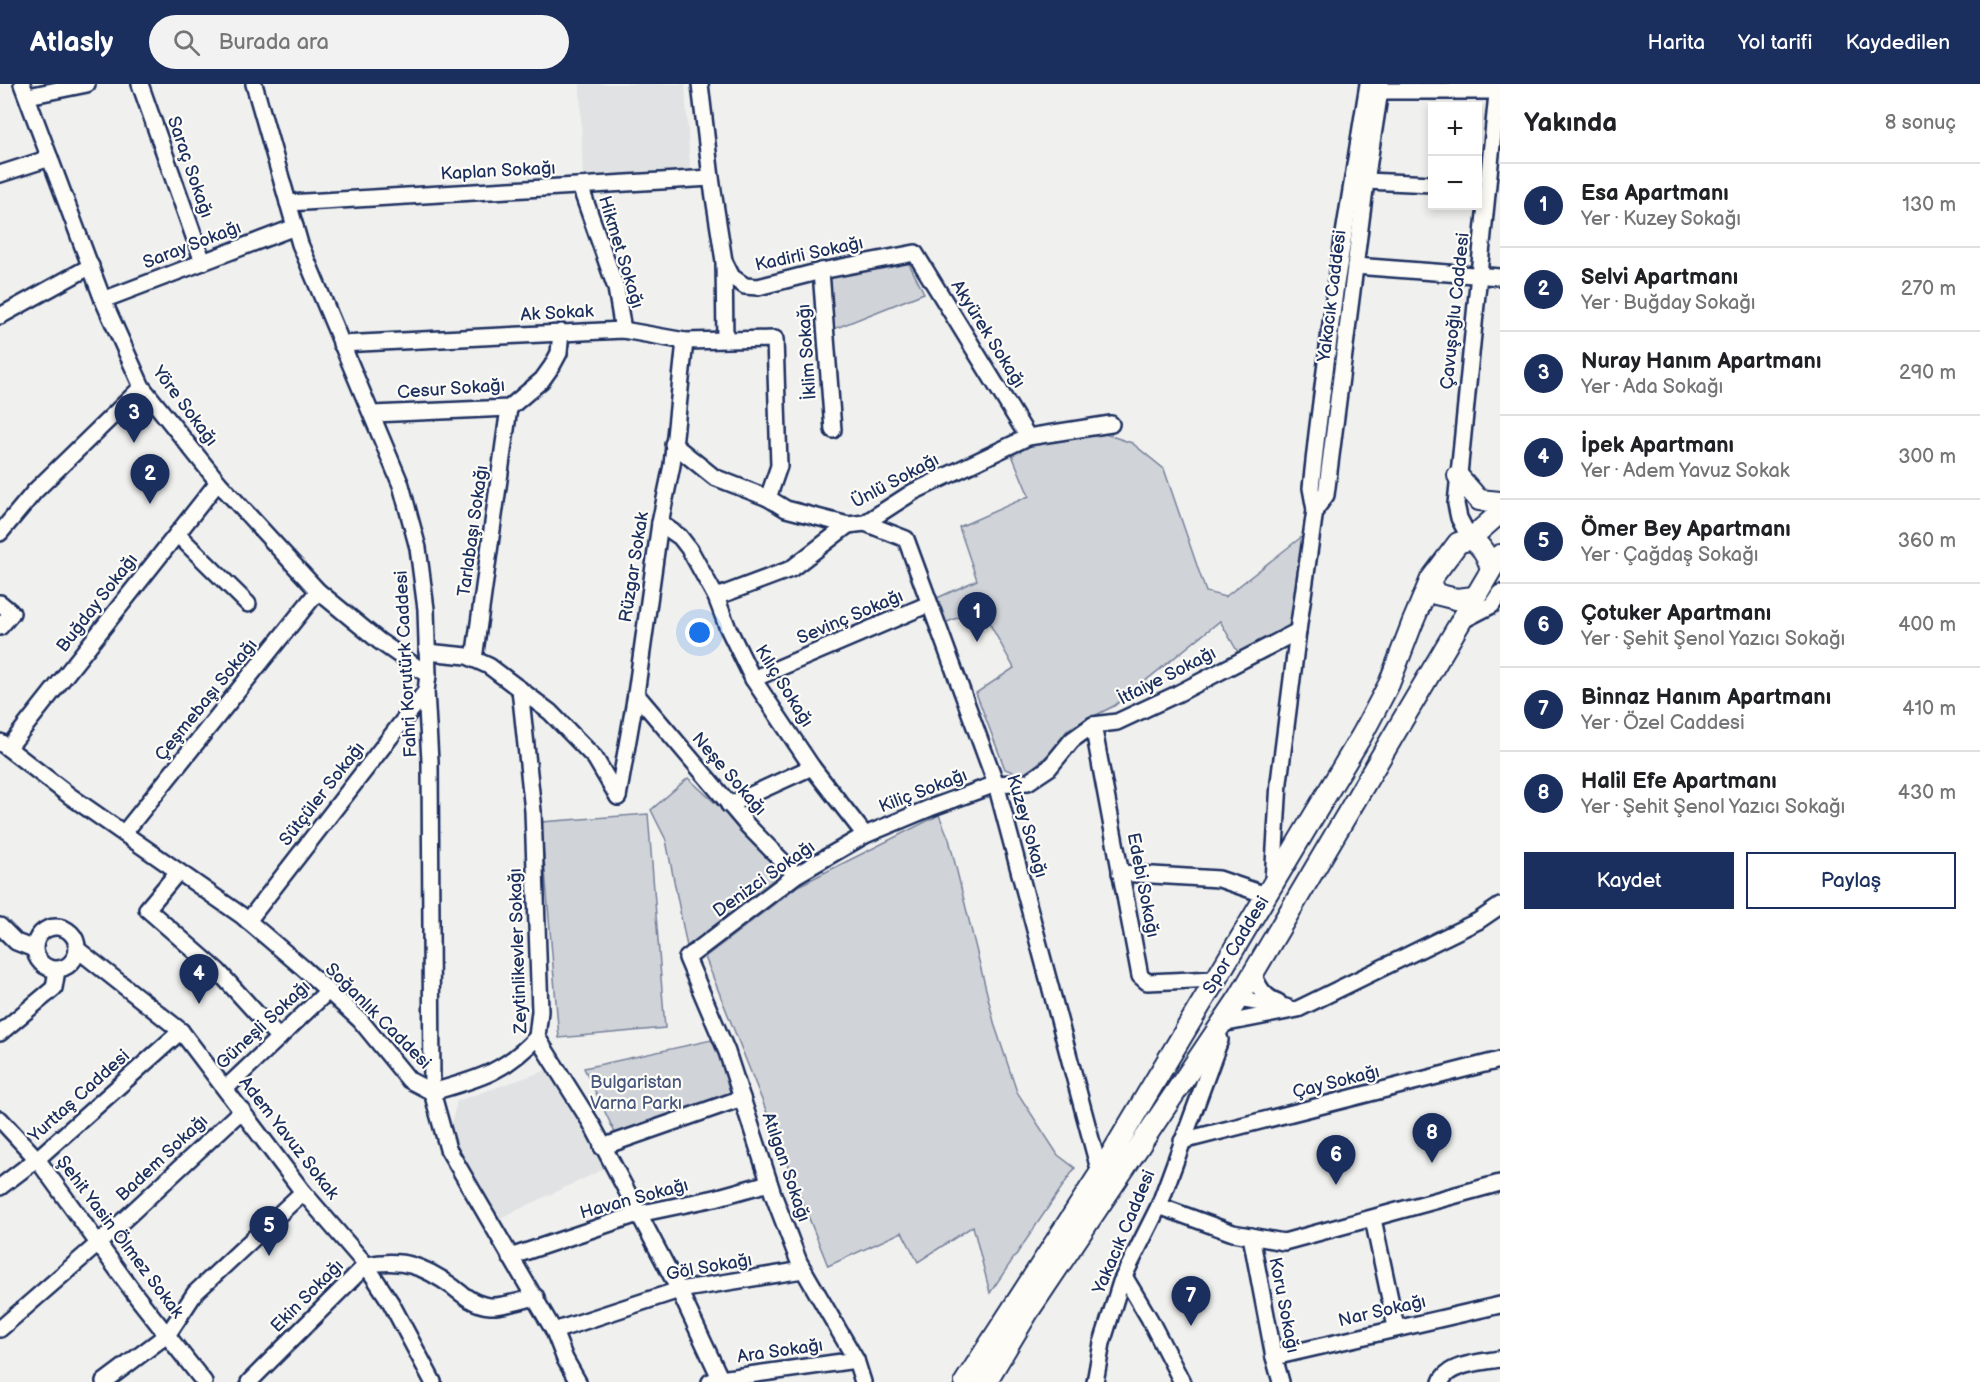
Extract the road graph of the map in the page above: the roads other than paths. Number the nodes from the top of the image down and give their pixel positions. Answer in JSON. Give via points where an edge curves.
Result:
{"nodes":[{"id":1,"x":87,"y":84,"type":"edge"},
{"id":2,"x":140,"y":84,"type":"edge"},
{"id":3,"x":254,"y":84,"type":"edge"},
{"id":4,"x":700,"y":84,"type":"edge"},
{"id":5,"x":1376,"y":86,"type":"edge"},
{"id":6,"x":1498,"y":88,"type":"edge"},
{"id":7,"x":25,"y":90,"type":"edge"},
{"id":8,"x":50,"y":158,"type":"junction"},
{"id":9,"x":0,"y":174,"type":"edge"},
{"id":10,"x":711,"y":178,"type":"junction"},
{"id":11,"x":1366,"y":181,"type":"junction"},
{"id":12,"x":1428,"y":184,"type":"edge"},
{"id":13,"x":580,"y":186,"type":"junction"},
{"id":14,"x":1488,"y":187,"type":"edge"},
{"id":15,"x":288,"y":203,"type":"junction"},
{"id":16,"x":295,"y":227,"type":"junction"},
{"id":17,"x":915,"y":253,"type":"joint"},
{"id":18,"x":724,"y":261,"type":"junction"},
{"id":19,"x":203,"y":262,"type":"junction"},
{"id":20,"x":91,"y":266,"type":"junction"},
{"id":21,"x":1355,"y":266,"type":"junction"},
{"id":22,"x":821,"y":271,"type":"junction"},
{"id":23,"x":1479,"y":275,"type":"junction"},
{"id":24,"x":1500,"y":277,"type":"edge"},
{"id":25,"x":104,"y":300,"type":"junction"},
{"id":26,"x":0,"y":316,"type":"edge"},
{"id":27,"x":623,"y":330,"type":"junction"},
{"id":28,"x":561,"y":332,"type":"junction"},
{"id":29,"x":725,"y":340,"type":"junction"},
{"id":30,"x":685,"y":341,"type":"junction"},
{"id":31,"x":341,"y":344,"type":"junction"},
{"id":32,"x":142,"y":387,"type":"junction"},
{"id":33,"x":509,"y":408,"type":"junction"},
{"id":34,"x":373,"y":414,"type":"junction"},
{"id":35,"x":1111,"y":424,"type":"dead end"},
{"id":36,"x":833,"y":430,"type":"dead end"},
{"id":37,"x":1028,"y":436,"type":"junction"},
{"id":38,"x":673,"y":444,"type":"junction"},
{"id":39,"x":1458,"y":476,"type":"junction"},
{"id":40,"x":218,"y":482,"type":"junction"},
{"id":41,"x":768,"y":498,"type":"junction"},
{"id":42,"x":1500,"y":502,"type":"edge"},
{"id":43,"x":1315,"y":510,"type":"junction"},
{"id":44,"x":1500,"y":513,"type":"edge"},
{"id":45,"x":660,"y":523,"type":"junction"},
{"id":46,"x":865,"y":523,"type":"junction"},
{"id":47,"x":848,"y":525,"type":"junction"},
{"id":48,"x":0,"y":533,"type":"edge"},
{"id":49,"x":177,"y":534,"type":"junction"},
{"id":50,"x":1470,"y":539,"type":"junction"},
{"id":51,"x":1495,"y":562,"type":"edge"},
{"id":52,"x":1430,"y":583,"type":"junction"},
{"id":53,"x":318,"y":591,"type":"junction"},
{"id":54,"x":1500,"y":593,"type":"edge"},
{"id":55,"x":716,"y":597,"type":"junction"},
{"id":56,"x":1474,"y":597,"type":"junction"},
{"id":57,"x":0,"y":603,"type":"edge"},
{"id":58,"x":248,"y":604,"type":"dead end"},
{"id":59,"x":929,"y":604,"type":"junction"},
{"id":60,"x":1461,"y":621,"type":"junction"},
{"id":61,"x":0,"y":627,"type":"edge"},
{"id":62,"x":1298,"y":631,"type":"junction"},
{"id":63,"x":427,"y":652,"type":"junction"},
{"id":64,"x":474,"y":659,"type":"junction"},
{"id":65,"x":428,"y":675,"type":"junction"},
{"id":66,"x":753,"y":679,"type":"junction"},
{"id":67,"x":520,"y":689,"type":"junction"},
{"id":68,"x":426,"y":691,"type":"junction"},
{"id":69,"x":636,"y":694,"type":"junction"},
{"id":70,"x":1094,"y":724,"type":"junction"},
{"id":71,"x":4,"y":745,"type":"edge"},
{"id":72,"x":813,"y":767,"type":"junction"},
{"id":73,"x":996,"y":784,"type":"junction"},
{"id":74,"x":729,"y":805,"type":"junction"},
{"id":75,"x":124,"y":833,"type":"junction"},
{"id":76,"x":865,"y":836,"type":"junction"},
{"id":77,"x":178,"y":872,"type":"junction"},
{"id":78,"x":1120,"y":873,"type":"junction"},
{"id":79,"x":795,"y":875,"type":"junction"},
{"id":80,"x":1270,"y":888,"type":"junction"},
{"id":81,"x":1499,"y":910,"type":"edge"},
{"id":82,"x":248,"y":921,"type":"junction"},
{"id":83,"x":0,"y":926,"type":"edge"},
{"id":84,"x":34,"y":949,"type":"junction"},
{"id":85,"x":77,"y":949,"type":"junction"},
{"id":86,"x":687,"y":958,"type":"joint"},
{"id":87,"x":57,"y":970,"type":"junction"},
{"id":88,"x":1253,"y":975,"type":"junction"},
{"id":89,"x":1216,"y":979,"type":"junction"},
{"id":90,"x":328,"y":991,"type":"junction"},
{"id":91,"x":1238,"y":999,"type":"junction"},
{"id":92,"x":1298,"y":1009,"type":"junction"},
{"id":93,"x":1220,"y":1028,"type":"junction"},
{"id":94,"x":181,"y":1031,"type":"junction"},
{"id":95,"x":0,"y":1033,"type":"edge"},
{"id":96,"x":537,"y":1037,"type":"junction"},
{"id":97,"x":279,"y":1038,"type":"junction"},
{"id":98,"x":1500,"y":1060,"type":"edge"},
{"id":99,"x":226,"y":1088,"type":"junction"},
{"id":100,"x":432,"y":1092,"type":"junction"},
{"id":101,"x":742,"y":1098,"type":"junction"},
{"id":102,"x":242,"y":1110,"type":"junction"},
{"id":103,"x":0,"y":1119,"type":"edge"},
{"id":104,"x":1182,"y":1141,"type":"junction"},
{"id":105,"x":602,"y":1148,"type":"junction"},
{"id":106,"x":37,"y":1159,"type":"junction"},
{"id":107,"x":1100,"y":1173,"type":"junction"},
{"id":108,"x":769,"y":1182,"type":"junction"},
{"id":109,"x":1500,"y":1184,"type":"edge"},
{"id":110,"x":0,"y":1187,"type":"edge"},
{"id":111,"x":303,"y":1192,"type":"junction"},
{"id":112,"x":1159,"y":1206,"type":"junction"},
{"id":113,"x":638,"y":1215,"type":"junction"},
{"id":114,"x":1373,"y":1219,"type":"junction"},
{"id":115,"x":1251,"y":1236,"type":"junction"},
{"id":116,"x":99,"y":1243,"type":"junction"},
{"id":117,"x":510,"y":1257,"type":"junction"},
{"id":118,"x":366,"y":1264,"type":"junction"},
{"id":119,"x":803,"y":1270,"type":"junction"},
{"id":120,"x":1124,"y":1276,"type":"junction"},
{"id":121,"x":679,"y":1290,"type":"junction"},
{"id":122,"x":536,"y":1297,"type":"junction"},
{"id":123,"x":1500,"y":1305,"type":"edge"},
{"id":124,"x":1396,"y":1328,"type":"junction"},
{"id":125,"x":0,"y":1329,"type":"edge"},
{"id":126,"x":555,"y":1331,"type":"junction"},
{"id":127,"x":168,"y":1334,"type":"junction"},
{"id":128,"x":1274,"y":1358,"type":"junction"},
{"id":129,"x":565,"y":1359,"type":"junction"},
{"id":130,"x":1500,"y":1359,"type":"edge"},
{"id":131,"x":856,"y":1360,"type":"junction"},
{"id":132,"x":974,"y":1378,"type":"edge"},
{"id":133,"x":717,"y":1381,"type":"edge"},
{"id":134,"x":104,"y":1382,"type":"edge"},
{"id":135,"x":204,"y":1382,"type":"edge"},
{"id":136,"x":249,"y":1382,"type":"edge"},
{"id":137,"x":433,"y":1382,"type":"edge"},
{"id":138,"x":565,"y":1382,"type":"edge"},
{"id":139,"x":578,"y":1382,"type":"edge"},
{"id":140,"x":863,"y":1382,"type":"edge"},
{"id":141,"x":955,"y":1382,"type":"edge"},
{"id":142,"x":1095,"y":1382,"type":"edge"},
{"id":143,"x":1182,"y":1382,"type":"edge"},
{"id":144,"x":1281,"y":1382,"type":"edge"},
{"id":145,"x":1441,"y":1382,"type":"edge"}],
"edges":[{"from":1,"to":7,"type":"street"},
{"from":2,"to":19,"type":"street","name":"Saraç Sokağı"},
{"from":3,"to":15,"type":"street","name":"Fahri Korutürk Caddesi"},
{"from":4,"to":10,"type":"street"},
{"from":5,"to":6,"type":"street"},
{"from":5,"to":11,"type":"street","name":"Yakacık Caddesi"},
{"from":5,"to":43,"type":"street","name":"Yakacık Caddesi","via":[[1336,284],[1311,488]]},
{"from":6,"to":14,"type":"street","name":"Çavuşoğlu Caddesi"},
{"from":7,"to":8,"type":"street","name":"Yöre Sokağı"},
{"from":8,"to":9,"type":"street"},
{"from":8,"to":20,"type":"street","name":"Yöre Sokağı"},
{"from":10,"to":13,"type":"street","name":"Kaplan Sokağı"},
{"from":10,"to":18,"type":"street"},
{"from":11,"to":12,"type":"street"},
{"from":11,"to":21,"type":"street","name":"Yakacık Caddesi"},
{"from":13,"to":15,"type":"street","name":"Kaplan Sokağı"},
{"from":13,"to":27,"type":"street","name":"Hikmet Sokağı","via":[[616,288]]},
{"from":14,"to":23,"type":"street","name":"Çavuşoğlu Caddesi"},
{"from":15,"to":16,"type":"street","name":"Fahri Korutürk Caddesi"},
{"from":16,"to":19,"type":"street","name":"Saray Sokağı"},
{"from":16,"to":31,"type":"street","name":"Fahri Korutürk Caddesi"},
{"from":17,"to":22,"type":"street","name":"Kadirli Sokağı"},
{"from":17,"to":37,"type":"street","name":"Akyürek Sokağı"},
{"from":18,"to":22,"type":"street","name":"Kadirli Sokağı","via":[[732,277],[746,286],[758,287]]},
{"from":18,"to":29,"type":"street"},
{"from":19,"to":25,"type":"street","name":"Saray Sokağı"},
{"from":20,"to":25,"type":"street","name":"Yöre Sokağı"},
{"from":20,"to":26,"type":"street"},
{"from":21,"to":23,"type":"street"},
{"from":21,"to":43,"type":"street","name":"Yakacık Caddesi","via":[[1326,495]]},
{"from":22,"to":36,"type":"street","name":"İklim Sokağı"},
{"from":23,"to":24,"type":"street"},
{"from":23,"to":39,"type":"street","name":"Çavuşoğlu Caddesi"},
{"from":25,"to":32,"type":"street","name":"Yöre Sokağı"},
{"from":27,"to":28,"type":"street","name":"Ak Sokak"},
{"from":27,"to":30,"type":"street","name":"Ak Sokak"},
{"from":28,"to":31,"type":"street","name":"Ak Sokak"},
{"from":28,"to":33,"type":"street","name":"Cesur Sokağı","via":[[559,353],[552,366],[542,380]]},
{"from":29,"to":30,"type":"street","name":"Ak Sokak"},
{"from":29,"to":41,"type":"street","name":"Ak Sokak","via":[[774,339],[779,466]]},
{"from":30,"to":38,"type":"street","name":"Rüzgar Sokak"},
{"from":31,"to":34,"type":"street","name":"Fahri Korutürk Caddesi"},
{"from":32,"to":40,"type":"street","name":"Yöre Sokağı"},
{"from":32,"to":48,"type":"street","via":[[35,491]]},
{"from":33,"to":34,"type":"street","name":"Cesur Sokağı"},
{"from":33,"to":64,"type":"street","name":"Tarlabaşı Sokağı"},
{"from":34,"to":63,"type":"street","name":"Fahri Korutürk Caddesi","via":[[401,485],[418,548]]},
{"from":35,"to":37,"type":"street","name":"Ünlü Sokağı"},
{"from":37,"to":46,"type":"street","name":"Ünlü Sokağı","via":[[913,492]]},
{"from":38,"to":41,"type":"street","name":"Ünlü Sokağı","via":[[714,477]]},
{"from":38,"to":45,"type":"street","name":"Rüzgar Sokak"},
{"from":39,"to":42,"type":"main road","via":[[1479,500]]},
{"from":39,"to":50,"type":"street","name":"Çavuşoğlu Caddesi","via":[[1456,504]]},
{"from":40,"to":49,"type":"street","name":"Buğday Sokağı"},
{"from":40,"to":53,"type":"street","name":"Yöre Sokağı"},
{"from":41,"to":47,"type":"street","name":"Ünlü Sokağı","via":[[786,508]]},
{"from":43,"to":62,"type":"street","name":"Yakacık Caddesi"},
{"from":44,"to":50,"type":"main road","name":"Spor Caddesi"},
{"from":45,"to":55,"type":"street","name":"Kılıç Sokağı","via":[[690,550]]},
{"from":45,"to":69,"type":"street","name":"Rüzgar Sokak"},
{"from":46,"to":47,"type":"street","name":"Ünlü Sokağı"},
{"from":46,"to":59,"type":"street","name":"Kuzey Sokağı","via":[[906,539]]},
{"from":47,"to":55,"type":"street","via":[[791,569]]},
{"from":49,"to":58,"type":"street"},
{"from":49,"to":71,"type":"street","name":"Buğday Sokağı"},
{"from":50,"to":51,"type":"main road","via":[[1479,543]]},
{"from":50,"to":52,"type":"main road","name":"Spor Caddesi","via":[[1458,543]]},
{"from":51,"to":56,"type":"main road","name":"Spor Caddesi"},
{"from":52,"to":56,"type":"main road","via":[[1436,594],[1444,597]]},
{"from":52,"to":80,"type":"main road","name":"Spor Caddesi","via":[[1389,684]]},
{"from":53,"to":65,"type":"street","name":"Yöre Sokağı"},
{"from":53,"to":75,"type":"street","name":"Çeşmebaşı Sokağı"},
{"from":54,"to":60,"type":"street","via":[[1492,605]]},
{"from":55,"to":66,"type":"street","name":"Kılıç Sokağı"},
{"from":56,"to":60,"type":"main road","name":"Spor Caddesi"},
{"from":57,"to":61,"type":"street","via":[[12,613]]},
{"from":59,"to":66,"type":"street","name":"Sevinç Sokağı"},
{"from":59,"to":73,"type":"street","name":"Kuzey Sokağı"},
{"from":60,"to":88,"type":"main road","name":"Spor Caddesi"},
{"from":62,"to":70,"type":"street","name":"İtfaiye Sokağı","via":[[1117,722]]},
{"from":62,"to":80,"type":"street","name":"Yakacık Caddesi"},
{"from":63,"to":64,"type":"street"},
{"from":63,"to":65,"type":"street","name":"Fahri Korutürk Caddesi"},
{"from":64,"to":67,"type":"street"},
{"from":65,"to":68,"type":"street","name":"Fahri Korutürk Caddesi"},
{"from":66,"to":72,"type":"street","name":"Kılıç Sokağı"},
{"from":67,"to":69,"type":"street","name":"Rüzgar Sokak","via":[[550,712],[596,759],[618,798]]},
{"from":67,"to":96,"type":"street","name":"Zeytinlikevler Sokağı","via":[[533,811],[540,1011]]},
{"from":68,"to":82,"type":"street","name":"Sütçüler Sokağı"},
{"from":68,"to":100,"type":"street","name":"Fahri Korutürk Caddesi"},
{"from":69,"to":74,"type":"street","name":"Neşe Sokağı"},
{"from":70,"to":73,"type":"street","name":"İtfaiye Sokağı","via":[[1072,740],[1050,768],[1028,782]]},
{"from":70,"to":78,"type":"street","name":"Edebi Sokağı"},
{"from":71,"to":75,"type":"street","name":"Soğanlık Caddesi"},
{"from":72,"to":74,"type":"street"},
{"from":72,"to":76,"type":"street","name":"Kılıç Sokağı"},
{"from":73,"to":76,"type":"street","name":"Kiliç Sokağı"},
{"from":73,"to":107,"type":"street","name":"Kuzey Sokağı"},
{"from":74,"to":79,"type":"street","name":"Neşe Sokağı"},
{"from":75,"to":77,"type":"street","name":"Soğanlık Caddesi"},
{"from":76,"to":79,"type":"street","name":"Denizci Sokağı"},
{"from":77,"to":82,"type":"street","name":"Soğanlık Caddesi"},
{"from":77,"to":97,"type":"street","via":[[147,909],[218,970]]},
{"from":78,"to":80,"type":"street","via":[[1219,879]]},
{"from":78,"to":89,"type":"street","name":"Edebi Sokağı","via":[[1143,980]]},
{"from":79,"to":86,"type":"street","name":"Denizci Sokağı"},
{"from":80,"to":89,"type":"main road","name":"Spor Caddesi"},
{"from":81,"to":92,"type":"street"},
{"from":82,"to":90,"type":"street","name":"Soğanlık Caddesi"},
{"from":83,"to":84,"type":"street","via":[[16,942]]},
{"from":84,"to":85,"type":"street","name":"Adem Yavuz Sokak","via":[[43,931],[56,927],[69,931]]},
{"from":84,"to":87,"type":"street","via":[[44,966]]},
{"from":85,"to":87,"type":"street","via":[[69,965]]},
{"from":85,"to":94,"type":"street","name":"Adem Yavuz Sokak"},
{"from":86,"to":101,"type":"street","name":"Atılgan Sokağı"},
{"from":87,"to":95,"type":"street","via":[[54,988]]},
{"from":88,"to":91,"type":"main road","name":"Spor Caddesi"},
{"from":88,"to":92,"type":"street","via":[[1270,1000]]},
{"from":89,"to":91,"type":"main road","via":[[1226,994]]},
{"from":89,"to":107,"type":"main road","name":"Spor Caddesi"},
{"from":90,"to":97,"type":"street","name":"Güneşli Sokağı"},
{"from":90,"to":100,"type":"street","name":"Soğanlık Caddesi","via":[[360,1020],[409,1080]]},
{"from":91,"to":92,"type":"street"},
{"from":91,"to":93,"type":"main road","name":"Spor Caddesi"},
{"from":92,"to":93,"type":"street"},
{"from":93,"to":104,"type":"street","name":"Yakacık Caddesi","via":[[1220,1040]]},
{"from":93,"to":132,"type":"main road","name":"Spor Caddesi","via":[[1028,1312]]},
{"from":94,"to":99,"type":"street","name":"Adem Yavuz Sokak"},
{"from":94,"to":106,"type":"street","name":"Yurttaş Caddesi"},
{"from":96,"to":100,"type":"street","via":[[520,1056],[485,1077]]},
{"from":96,"to":105,"type":"street","name":"Zeytinlikevler Sokağı","via":[[591,1123]]},
{"from":97,"to":99,"type":"street","name":"Güneşli Sokağı"},
{"from":98,"to":104,"type":"street","name":"Çay Sokağı"},
{"from":99,"to":102,"type":"street","name":"Adem Yavuz Sokak"},
{"from":100,"to":117,"type":"street","name":"Soğanlık Caddesi","via":[[448,1149]]},
{"from":101,"to":105,"type":"street"},
{"from":101,"to":108,"type":"street","name":"Atılgan Sokağı"},
{"from":102,"to":111,"type":"street","name":"Adem Yavuz Sokak"},
{"from":102,"to":116,"type":"street","name":"Badem Sokağı"},
{"from":103,"to":106,"type":"street","name":"Şehit Yasin Ölmez Sokak"},
{"from":104,"to":112,"type":"street","name":"Yakacık Caddesi"},
{"from":105,"to":113,"type":"street","name":"Zeytinlikevler Sokağı"},
{"from":106,"to":110,"type":"street","name":"Yurttaş Caddesi"},
{"from":106,"to":116,"type":"street","name":"Şehit Yasin Ölmez Sokak"},
{"from":107,"to":132,"type":"main road","name":"Spor Caddesi"},
{"from":108,"to":113,"type":"street","name":"Havan Sokağı"},
{"from":108,"to":119,"type":"street","name":"Atılgan Sokağı"},
{"from":109,"to":114,"type":"street"},
{"from":111,"to":118,"type":"street","name":"Adem Yavuz Sokak"},
{"from":111,"to":127,"type":"street","via":[[195,1293]]},
{"from":112,"to":115,"type":"street"},
{"from":112,"to":120,"type":"street","name":"Yakacık Caddesi"},
{"from":113,"to":117,"type":"street","name":"Havan Sokağı"},
{"from":113,"to":121,"type":"street","name":"Zeytinlikevler Sokağı"},
{"from":114,"to":115,"type":"street","via":[[1284,1242]]},
{"from":114,"to":124,"type":"street"},
{"from":115,"to":128,"type":"street","name":"Koru Sokağı"},
{"from":116,"to":125,"type":"street","name":"Badem Sokağı"},
{"from":116,"to":127,"type":"street","name":"Şehit Yasin Ölmez Sokak"},
{"from":117,"to":122,"type":"street","name":"Soğanlık Caddesi"},
{"from":118,"to":122,"type":"street","name":"Ekin Sokağı","via":[[406,1262],[426,1270],[470,1300],[491,1306]]},
{"from":118,"to":136,"type":"street","name":"Ekin Sokağı"},
{"from":118,"to":137,"type":"street","name":"Adem Yavuz Sokak"},
{"from":119,"to":121,"type":"street","name":"Göl Sokağı"},
{"from":119,"to":131,"type":"street","name":"Atılgan Sokağı"},
{"from":120,"to":142,"type":"street","name":"Yakacık Caddesi","via":[[1102,1343]]},
{"from":120,"to":143,"type":"street"},
{"from":121,"to":126,"type":"street","name":"Göl Sokağı"},
{"from":121,"to":133,"type":"street","name":"Zeytinlikevler Sokağı"},
{"from":122,"to":126,"type":"street","name":"Soğanlık Caddesi"},
{"from":123,"to":124,"type":"street","name":"Nar Sokağı"},
{"from":124,"to":128,"type":"street","name":"Nar Sokağı"},
{"from":126,"to":129,"type":"street","name":"Soğanlık Caddesi"},
{"from":127,"to":134,"type":"street"},
{"from":127,"to":135,"type":"street","name":"Şehit Yasin Ölmez Sokak"},
{"from":128,"to":144,"type":"street","name":"Koru Sokağı"},
{"from":129,"to":138,"type":"street","name":"Soğanlık Caddesi"},
{"from":129,"to":139,"type":"street","name":"Soğanlık Caddesi"},
{"from":130,"to":145,"type":"street","via":[[1453,1369]]},
{"from":131,"to":133,"type":"street","name":"Ara Sokağı"},
{"from":131,"to":140,"type":"street","name":"Atılgan Sokağı"},
{"from":132,"to":141,"type":"main road"}]}
